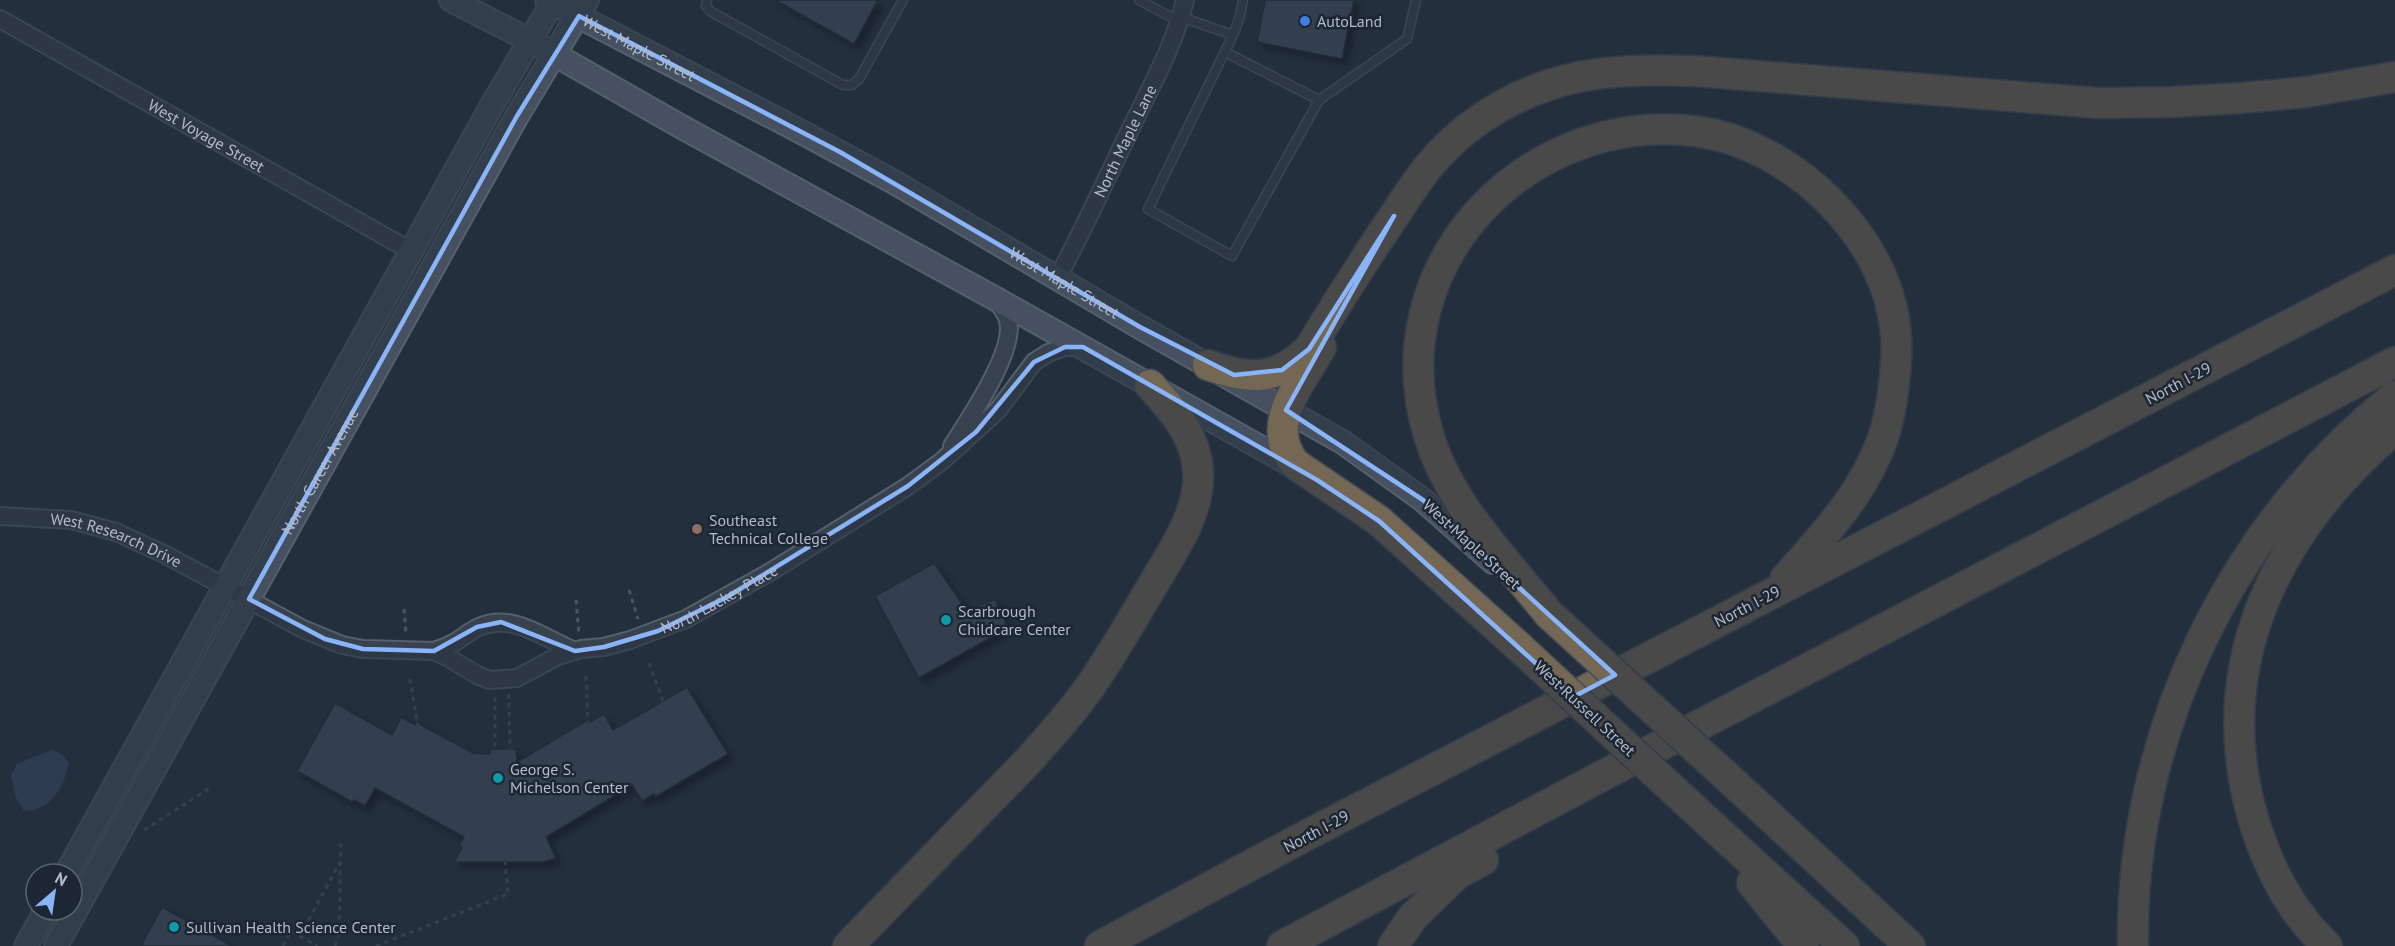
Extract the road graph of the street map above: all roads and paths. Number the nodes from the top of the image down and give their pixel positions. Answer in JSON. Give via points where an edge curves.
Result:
{"nodes":[{"id":1,"x":451,"y":0,"type":"edge"},
{"id":2,"x":706,"y":0,"type":"edge"},
{"id":3,"x":903,"y":0,"type":"edge"},
{"id":4,"x":1139,"y":0,"type":"edge"},
{"id":5,"x":1185,"y":0,"type":"edge"},
{"id":6,"x":1243,"y":0,"type":"edge"},
{"id":7,"x":1416,"y":0,"type":"edge"},
{"id":8,"x":551,"y":1,"type":"edge"},
{"id":9,"x":583,"y":8,"type":"edge"},
{"id":10,"x":0,"y":20,"type":"edge"},
{"id":11,"x":1180,"y":20,"type":"junction"},
{"id":12,"x":1233,"y":34,"type":"junction"},
{"id":13,"x":531,"y":41,"type":"junction"},
{"id":14,"x":1225,"y":51,"type":"junction"},
{"id":15,"x":556,"y":55,"type":"junction"},
{"id":16,"x":2395,"y":77,"type":"edge"},
{"id":17,"x":1319,"y":100,"type":"junction"},
{"id":18,"x":1394,"y":216,"type":"junction"},
{"id":19,"x":411,"y":251,"type":"junction"},
{"id":20,"x":2395,"y":270,"type":"edge"},
{"id":21,"x":1057,"y":279,"type":"junction"},
{"id":22,"x":996,"y":299,"type":"junction"},
{"id":23,"x":1083,"y":347,"type":"junction"},
{"id":24,"x":2395,"y":362,"type":"edge"},
{"id":25,"x":1208,"y":365,"type":"junction"},
{"id":26,"x":1150,"y":386,"type":"junction"},
{"id":27,"x":2395,"y":396,"type":"edge"},
{"id":28,"x":1286,"y":410,"type":"junction"},
{"id":29,"x":2395,"y":429,"type":"edge"},
{"id":30,"x":942,"y":462,"type":"junction"},
{"id":31,"x":1317,"y":480,"type":"junction"},
{"id":32,"x":0,"y":516,"type":"edge"},
{"id":33,"x":226,"y":587,"type":"junction"},
{"id":34,"x":629,"y":590,"type":"dead end"},
{"id":35,"x":1773,"y":592,"type":"junction"},
{"id":36,"x":249,"y":599,"type":"junction"},
{"id":37,"x":576,"y":600,"type":"dead end"},
{"id":38,"x":404,"y":609,"type":"dead end"},
{"id":39,"x":1549,"y":614,"type":"junction"},
{"id":40,"x":639,"y":623,"type":"dead end"},
{"id":41,"x":406,"y":638,"type":"dead end"},
{"id":42,"x":577,"y":643,"type":"junction"},
{"id":43,"x":434,"y":651,"type":"junction"},
{"id":44,"x":649,"y":663,"type":"dead end"},
{"id":45,"x":586,"y":676,"type":"dead end"},
{"id":46,"x":410,"y":679,"type":"dead end"},
{"id":47,"x":495,"y":689,"type":"dead end"},
{"id":48,"x":509,"y":689,"type":"dead end"},
{"id":49,"x":663,"y":701,"type":"dead end"},
{"id":50,"x":588,"y":723,"type":"dead end"},
{"id":51,"x":418,"y":726,"type":"dead end"},
{"id":52,"x":495,"y":749,"type":"dead end"},
{"id":53,"x":510,"y":749,"type":"dead end"},
{"id":54,"x":1600,"y":777,"type":"junction"},
{"id":55,"x":210,"y":788,"type":"dead end"},
{"id":56,"x":1706,"y":820,"type":"junction"},
{"id":57,"x":138,"y":834,"type":"dead end"},
{"id":58,"x":341,"y":841,"type":"dead end"},
{"id":59,"x":341,"y":860,"type":"junction"},
{"id":60,"x":73,"y":862,"type":"edge"},
{"id":61,"x":505,"y":862,"type":"dead end"},
{"id":62,"x":39,"y":922,"type":"edge"},
{"id":63,"x":300,"y":936,"type":"junction"},
{"id":64,"x":26,"y":946,"type":"edge"},
{"id":65,"x":56,"y":946,"type":"edge"},
{"id":66,"x":283,"y":946,"type":"edge"},
{"id":67,"x":317,"y":946,"type":"edge"},
{"id":68,"x":335,"y":946,"type":"edge"},
{"id":69,"x":376,"y":946,"type":"edge"},
{"id":70,"x":848,"y":946,"type":"edge"},
{"id":71,"x":1100,"y":946,"type":"edge"},
{"id":72,"x":1282,"y":946,"type":"edge"},
{"id":73,"x":1393,"y":946,"type":"edge"},
{"id":74,"x":1803,"y":946,"type":"edge"},
{"id":75,"x":1844,"y":946,"type":"edge"},
{"id":76,"x":1910,"y":946,"type":"edge"},
{"id":77,"x":2133,"y":946,"type":"edge"},
{"id":78,"x":2327,"y":946,"type":"edge"}],
"edges":[{"from":1,"to":13,"type":"main road"},
{"from":2,"to":3,"type":"lane","via":[[706,6],[716,15],[843,85],[852,85],[866,68]]},
{"from":4,"to":11,"type":"lane"},
{"from":5,"to":11,"type":"street","name":"North Maple Lane"},
{"from":6,"to":12,"type":"lane"},
{"from":7,"to":17,"type":"lane","via":[[1407,39]]},
{"from":8,"to":9,"type":"main road","name":"West Maple Street"},
{"from":8,"to":13,"type":"main road","name":"North Career Avenue"},
{"from":9,"to":15,"type":"main road","name":"North Career Avenue"},
{"from":9,"to":21,"type":"main road","name":"West Maple Street","via":[[964,222]]},
{"from":10,"to":19,"type":"street","name":"West Voyage Street"},
{"from":11,"to":12,"type":"lane"},
{"from":11,"to":21,"type":"street","name":"North Maple Lane"},
{"from":12,"to":14,"type":"lane"},
{"from":13,"to":15,"type":"main road"},
{"from":13,"to":19,"type":"main road","name":"North Career Avenue"},
{"from":14,"to":17,"type":"lane"},
{"from":14,"to":17,"type":"lane","via":[[1148,210],[1232,256]]},
{"from":15,"to":22,"type":"main road"},
{"from":15,"to":36,"type":"main road","name":"North Career Avenue","via":[[517,116]]},
{"from":16,"to":18,"type":"highway","via":[[2241,98],[2098,103],[1694,71],[1599,74],[1551,84],[1474,123],[1430,164]]},
{"from":18,"to":25,"type":"highway","via":[[1309,349],[1296,362],[1282,370],[1251,376],[1234,375]]},
{"from":18,"to":28,"type":"highway"},
{"from":19,"to":33,"type":"main road","name":"North Career Avenue"},
{"from":20,"to":35,"type":"highway","name":"North I-29"},
{"from":21,"to":25,"type":"main road","name":"West Maple Street"},
{"from":22,"to":23,"type":"main road"},
{"from":22,"to":30,"type":"street","name":"North Lackey Place","via":[[1008,320],[1005,349],[973,413]]},
{"from":23,"to":26,"type":"main road"},
{"from":23,"to":30,"type":"street","name":"North Lackey Place","via":[[1065,347],[1034,362],[998,410]]},
{"from":24,"to":54,"type":"highway"},
{"from":25,"to":28,"type":"main road","name":"West Maple Street"},
{"from":26,"to":31,"type":"main road"},
{"from":26,"to":70,"type":"highway","via":[[1175,412],[1195,450],[1197,494],[1174,549],[1107,661],[1058,727]]},
{"from":27,"to":77,"type":"highway","via":[[2356,430],[2295,495],[2265,533],[2200,641],[2168,723],[2152,778],[2141,833]]},
{"from":28,"to":31,"type":"highway","name":"West Russell Street","via":[[1281,428],[1288,456]]},
{"from":28,"to":39,"type":"main road","name":"West Maple Street","via":[[1344,443],[1414,493]]},
{"from":29,"to":78,"type":"highway","via":[[2340,482],[2298,534],[2268,588],[2241,688],[2241,761],[2260,841],[2277,880]]},
{"from":30,"to":42,"type":"street","name":"North Lackey Place","via":[[770,572],[686,619],[604,647]]},
{"from":31,"to":56,"type":"highway","name":"West Russell Street","bridge":true,"via":[[1403,541]]},
{"from":32,"to":33,"type":"street","name":"West Research Drive","via":[[71,520],[105,529],[141,542]]},
{"from":33,"to":36,"type":"street","name":"North Lackey Place"},
{"from":33,"to":60,"type":"main road","name":"North Career Avenue"},
{"from":34,"to":40,"type":"path"},
{"from":35,"to":39,"type":"highway","via":[[1852,499],[1878,452],[1890,413],[1897,337],[1889,302],[1875,265],[1849,222],[1785,164],[1759,149],[1697,131],[1633,131],[1571,146],[1514,179],[1490,200],[1450,251],[1426,310],[1420,340],[1421,403],[1439,463],[1471,517]]},
{"from":35,"to":71,"type":"highway","name":"North I-29"},
{"from":36,"to":43,"type":"street","name":"North Lackey Place","via":[[342,645]]},
{"from":36,"to":65,"type":"main road","name":"North Career Avenue"},
{"from":37,"to":42,"type":"path"},
{"from":38,"to":41,"type":"path"},
{"from":39,"to":76,"type":"highway","bridge":true},
{"from":42,"to":43,"type":"street","name":"North Lackey Place","via":[[556,644],[526,628],[501,622],[477,627]]},
{"from":42,"to":43,"type":"street","name":"North Lackey Place","via":[[517,678],[502,680],[478,676]]},
{"from":44,"to":49,"type":"path"},
{"from":45,"to":50,"type":"path"},
{"from":46,"to":51,"type":"path"},
{"from":47,"to":52,"type":"path"},
{"from":48,"to":53,"type":"path"},
{"from":54,"to":72,"type":"highway"},
{"from":54,"to":73,"type":"highway","via":[[1554,822],[1457,874],[1412,918]]},
{"from":55,"to":57,"type":"path"},
{"from":56,"to":74,"type":"highway"},
{"from":56,"to":75,"type":"highway","name":"West Russell Street"},
{"from":58,"to":59,"type":"path"},
{"from":59,"to":63,"type":"path"},
{"from":59,"to":68,"type":"path","via":[[339,934]]},
{"from":61,"to":69,"type":"path","via":[[508,894]]},
{"from":62,"to":64,"type":"main road"},
{"from":63,"to":66,"type":"path","via":[[291,932]]},
{"from":63,"to":67,"type":"path"}]}
